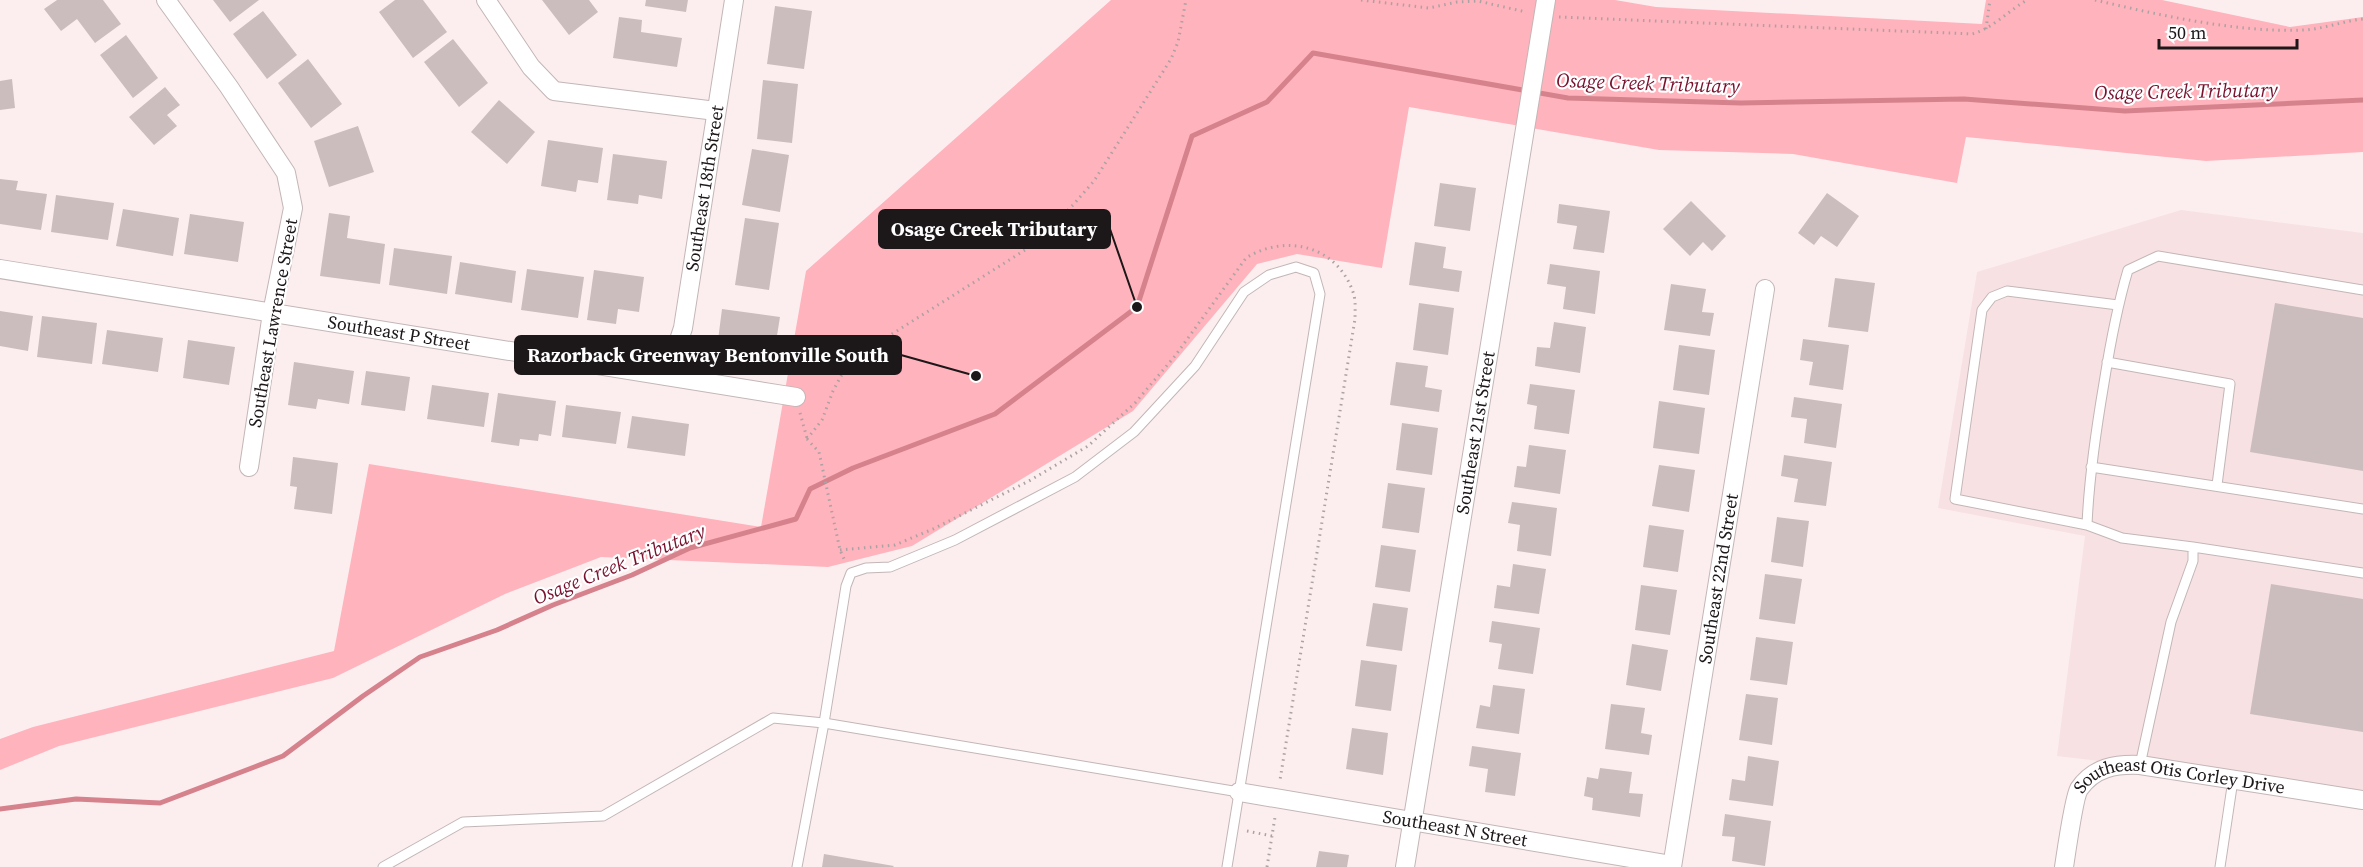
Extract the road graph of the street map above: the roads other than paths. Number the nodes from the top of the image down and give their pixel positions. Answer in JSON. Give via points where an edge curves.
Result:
{"nodes":[{"id":1,"x":166,"y":0,"type":"edge"},
{"id":2,"x":486,"y":0,"type":"edge"},
{"id":3,"x":734,"y":0,"type":"edge"},
{"id":4,"x":1545,"y":0,"type":"edge"},
{"id":5,"x":716,"y":111,"type":"junction"},
{"id":6,"x":0,"y":269,"type":"edge"},
{"id":7,"x":1765,"y":289,"type":"dead end"},
{"id":8,"x":2363,"y":290,"type":"edge"},
{"id":9,"x":2118,"y":305,"type":"junction"},
{"id":10,"x":272,"y":312,"type":"junction"},
{"id":11,"x":2107,"y":362,"type":"junction"},
{"id":12,"x":667,"y":376,"type":"junction"},
{"id":13,"x":796,"y":397,"type":"road end"},
{"id":14,"x":249,"y":467,"type":"dead end"},
{"id":15,"x":2091,"y":467,"type":"junction"},
{"id":16,"x":2217,"y":485,"type":"junction"},
{"id":17,"x":2363,"y":509,"type":"edge"},
{"id":18,"x":2087,"y":525,"type":"junction"},
{"id":19,"x":2193,"y":547,"type":"junction"},
{"id":20,"x":2363,"y":573,"type":"edge"},
{"id":21,"x":824,"y":723,"type":"junction"},
{"id":22,"x":2140,"y":765,"type":"junction"},
{"id":23,"x":2233,"y":780,"type":"junction"},
{"id":24,"x":1239,"y":792,"type":"junction"},
{"id":25,"x":2363,"y":800,"type":"edge"},
{"id":26,"x":1412,"y":822,"type":"junction"},
{"id":27,"x":1672,"y":866,"type":"edge"},
{"id":28,"x":383,"y":867,"type":"edge"},
{"id":29,"x":797,"y":867,"type":"edge"},
{"id":30,"x":1227,"y":867,"type":"edge"},
{"id":31,"x":1405,"y":867,"type":"edge"},
{"id":32,"x":2064,"y":867,"type":"edge"},
{"id":33,"x":2220,"y":867,"type":"edge"}],
"edges":[{"from":1,"to":10,"type":"street","name":"Southeast Lawrence Street","via":[[230,87],[286,173],[292,208]]},
{"from":2,"to":5,"type":"street","via":[[531,67],[554,91]]},
{"from":3,"to":5,"type":"street","name":"Southeast 18th Street"},
{"from":4,"to":26,"type":"street","name":"Southeast 21st Street"},
{"from":5,"to":12,"type":"street","name":"Southeast 18th Street","via":[[683,328]]},
{"from":6,"to":10,"type":"street","name":"Southeast P Street"},
{"from":7,"to":27,"type":"street","name":"Southeast 22nd Street"},
{"from":8,"to":9,"type":"lane","via":[[2158,256],[2128,270]]},
{"from":9,"to":11,"type":"lane"},
{"from":9,"to":18,"type":"lane","via":[[2007,291],[1992,297],[1982,310],[1966,414],[1955,499]]},
{"from":10,"to":12,"type":"street","name":"Southeast P Street"},
{"from":10,"to":14,"type":"street","name":"Southeast Lawrence Street"},
{"from":11,"to":15,"type":"lane"},
{"from":11,"to":16,"type":"lane","via":[[2230,384]]},
{"from":12,"to":13,"type":"street","name":"Southeast P Street"},
{"from":15,"to":16,"type":"lane"},
{"from":15,"to":18,"type":"lane"},
{"from":16,"to":17,"type":"lane"},
{"from":18,"to":19,"type":"lane","via":[[2122,538]]},
{"from":19,"to":20,"type":"lane"},
{"from":19,"to":22,"type":"lane","via":[[2193,561],[2171,622]]},
{"from":21,"to":24,"type":"lane"},
{"from":21,"to":24,"type":"lane","via":[[851,573],[891,567],[955,540],[1075,477],[1134,432],[1195,366],[1244,292],[1269,275],[1296,267],[1314,273],[1320,294]]},
{"from":21,"to":28,"type":"lane","via":[[772,718],[603,816],[463,822]]},
{"from":21,"to":29,"type":"lane"},
{"from":22,"to":23,"type":"street","name":"Southeast Otis Corley Drive"},
{"from":22,"to":32,"type":"street","name":"Southeast Otis Corley Drive","via":[[2118,764],[2096,772],[2078,790]]},
{"from":23,"to":25,"type":"street","name":"Southeast Otis Corley Drive"},
{"from":23,"to":33,"type":"lane"},
{"from":24,"to":26,"type":"street","name":"Southeast N Street"},
{"from":24,"to":30,"type":"lane"},
{"from":26,"to":27,"type":"street","name":"Southeast N Street"},
{"from":26,"to":31,"type":"street","name":"Southeast 21st Street"}]}
